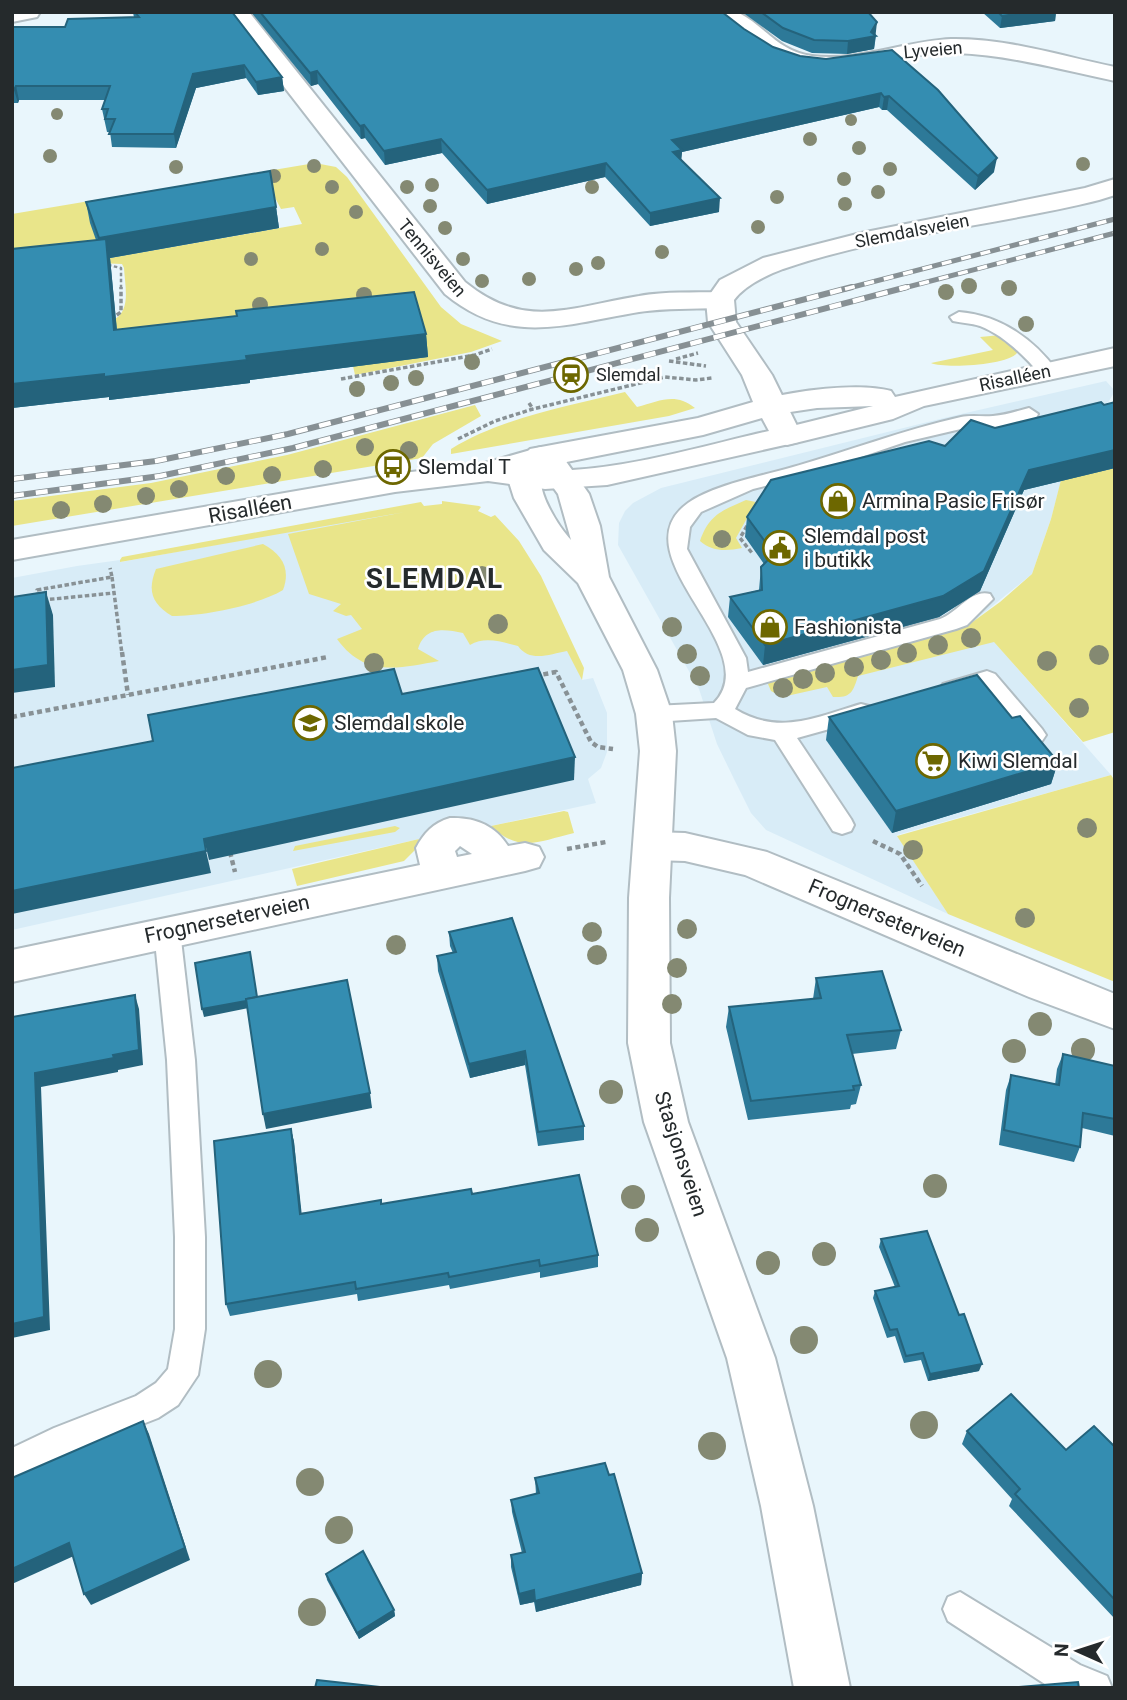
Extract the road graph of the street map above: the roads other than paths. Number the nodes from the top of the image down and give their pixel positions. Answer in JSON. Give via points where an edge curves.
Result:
{"nodes":[{"id":1,"x":29,"y":12,"type":"edge"},
{"id":2,"x":723,"y":12,"type":"edge"},
{"id":3,"x":246,"y":14,"type":"edge"},
{"id":4,"x":12,"y":15,"type":"edge"},
{"id":5,"x":1115,"y":74,"type":"edge"},
{"id":6,"x":1115,"y":187,"type":"edge"},
{"id":7,"x":720,"y":300,"type":"junction"},
{"id":8,"x":959,"y":317,"type":"dead end"},
{"id":9,"x":1115,"y":357,"type":"edge"},
{"id":10,"x":1048,"y":371,"type":"junction"},
{"id":11,"x":960,"y":390,"type":"junction"},
{"id":12,"x":915,"y":400,"type":"junction"},
{"id":13,"x":769,"y":406,"type":"junction"},
{"id":14,"x":1029,"y":414,"type":"dead end"},
{"id":15,"x":965,"y":422,"type":"junction"},
{"id":16,"x":787,"y":436,"type":"junction"},
{"id":17,"x":532,"y":468,"type":"junction"},
{"id":18,"x":567,"y":480,"type":"junction"},
{"id":19,"x":12,"y":550,"type":"edge"},
{"id":20,"x":592,"y":577,"type":"junction"},
{"id":21,"x":982,"y":599,"type":"edge"},
{"id":22,"x":736,"y":684,"type":"junction"},
{"id":23,"x":936,"y":693,"type":"edge"},
{"id":24,"x":885,"y":706,"type":"edge"},
{"id":25,"x":720,"y":710,"type":"junction"},
{"id":26,"x":654,"y":714,"type":"junction"},
{"id":27,"x":782,"y":733,"type":"junction"},
{"id":28,"x":1034,"y":736,"type":"edge"},
{"id":29,"x":842,"y":825,"type":"road end"},
{"id":30,"x":653,"y":846,"type":"junction"},
{"id":31,"x":511,"y":860,"type":"dead end"},
{"id":32,"x":167,"y":931,"type":"junction"},
{"id":33,"x":12,"y":966,"type":"edge"},
{"id":34,"x":1115,"y":1012,"type":"edge"},
{"id":35,"x":12,"y":1465,"type":"edge"},
{"id":36,"x":960,"y":1609,"type":"dead end"},
{"id":37,"x":822,"y":1688,"type":"edge"},
{"id":38,"x":1095,"y":1688,"type":"edge"}],
"edges":[{"from":1,"to":4,"type":"street"},
{"from":2,"to":5,"type":"street","name":"Lyveien","via":[[776,51],[801,61],[849,62],[959,46]]},
{"from":3,"to":7,"type":"street","name":"Tennisveien","via":[[454,288],[476,307],[504,318],[548,321],[653,302]]},
{"from":6,"to":7,"type":"street","name":"Slemdalsveien","via":[[772,264],[730,286]]},
{"from":7,"to":13,"type":"street","via":[[722,323],[757,375]]},
{"from":8,"to":10,"type":"lane","via":[[976,319],[1015,338]]},
{"from":9,"to":10,"type":"street","name":"Risalléen"},
{"from":10,"to":11,"type":"street","name":"Risalléen"},
{"from":11,"to":12,"type":"street","name":"Risalléen"},
{"from":11,"to":15,"type":"lane","via":[[970,407]]},
{"from":12,"to":13,"type":"street","name":"Risalléen","via":[[852,397]]},
{"from":12,"to":16,"type":"street","name":"Risalléen","via":[[882,413]]},
{"from":13,"to":16,"type":"street"},
{"from":13,"to":17,"type":"street","name":"Risalléen"},
{"from":14,"to":15,"type":"lane","via":[[994,422]]},
{"from":15,"to":22,"type":"lane","via":[[746,485],[708,500],[685,517],[677,549],[735,658]]},
{"from":16,"to":18,"type":"street","name":"Risalléen","via":[[642,469]]},
{"from":17,"to":18,"type":"street","name":"Stasjonsveien","via":[[558,467]]},
{"from":17,"to":19,"type":"street","name":"Risalléen","via":[[395,483]]},
{"from":17,"to":20,"type":"street","name":"Stasjonsveien","via":[[530,498],[555,543]]},
{"from":18,"to":20,"type":"street","name":"Stasjonsveien","via":[[589,540]]},
{"from":20,"to":26,"type":"street","name":"Stasjonsveien","via":[[640,670]]},
{"from":21,"to":22,"type":"lane","via":[[959,620]]},
{"from":22,"to":25,"type":"lane"},
{"from":23,"to":28,"type":"lane","via":[[987,679]]},
{"from":24,"to":27,"type":"lane"},
{"from":25,"to":26,"type":"lane"},
{"from":25,"to":27,"type":"lane","via":[[761,732]]},
{"from":26,"to":30,"type":"street","name":"Stasjonsveien","via":[[658,751]]},
{"from":27,"to":29,"type":"lane"},
{"from":30,"to":34,"type":"street","name":"Frognerseterveien","via":[[708,851],[753,862]]},
{"from":30,"to":37,"type":"street","name":"Stasjonsveien","via":[[647,959],[652,1055],[666,1122],[751,1357],[787,1506]]},
{"from":31,"to":32,"type":"street","name":"Frognerseterveien"},
{"from":32,"to":33,"type":"street","name":"Frognerseterveien"},
{"from":32,"to":35,"type":"lane","via":[[181,1060],[190,1237],[190,1329],[181,1376],[167,1394],[147,1407]]},
{"from":36,"to":38,"type":"lane","via":[[1071,1680]]}]}
